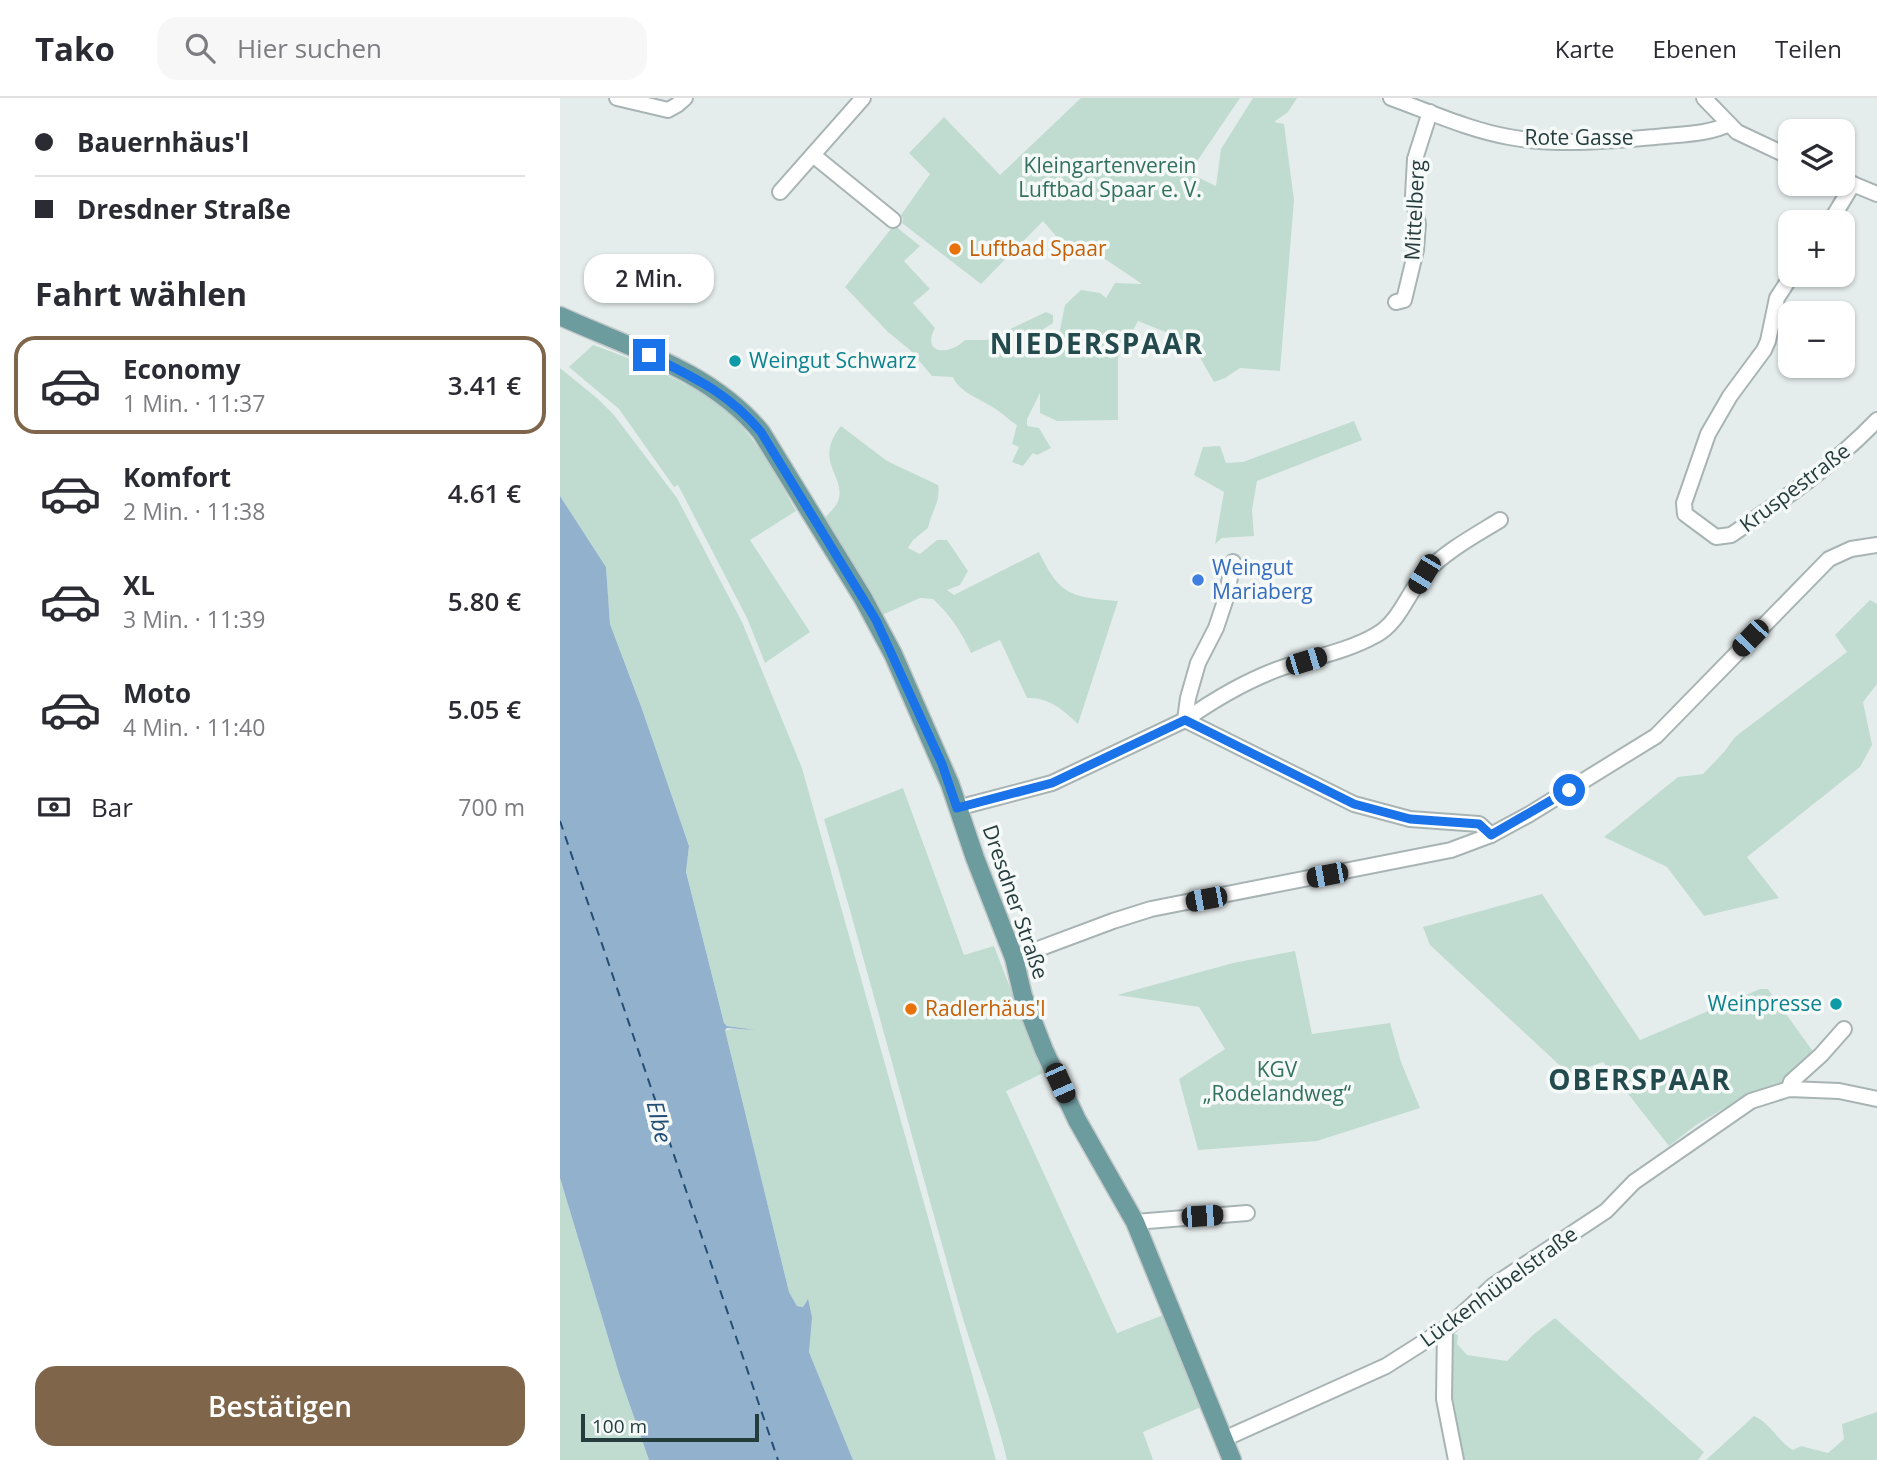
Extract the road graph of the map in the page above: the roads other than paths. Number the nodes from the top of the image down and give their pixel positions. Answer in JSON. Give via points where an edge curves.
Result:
{"nodes":[{"id":1,"x":617,"y":98,"type":"edge"},
{"id":2,"x":685,"y":98,"type":"edge"},
{"id":3,"x":863,"y":98,"type":"edge"},
{"id":4,"x":1391,"y":98,"type":"edge"},
{"id":5,"x":1704,"y":98,"type":"edge"},
{"id":6,"x":1430,"y":112,"type":"junction"},
{"id":7,"x":1729,"y":124,"type":"junction"},
{"id":8,"x":1778,"y":151,"type":"edge"},
{"id":9,"x":813,"y":155,"type":"junction"},
{"id":10,"x":1855,"y":185,"type":"edge"},
{"id":11,"x":780,"y":192,"type":"dead end"},
{"id":12,"x":1877,"y":194,"type":"edge"},
{"id":13,"x":893,"y":220,"type":"dead end"},
{"id":14,"x":1784,"y":287,"type":"edge"},
{"id":15,"x":1396,"y":302,"type":"dead end"},
{"id":16,"x":560,"y":316,"type":"edge"},
{"id":17,"x":1877,"y":420,"type":"edge"},
{"id":18,"x":1500,"y":520,"type":"dead end"},
{"id":19,"x":1877,"y":545,"type":"edge"},
{"id":20,"x":1233,"y":562,"type":"dead end"},
{"id":21,"x":1185,"y":720,"type":"junction"},
{"id":22,"x":957,"y":808,"type":"junction"},
{"id":23,"x":1491,"y":835,"type":"junction"},
{"id":24,"x":1014,"y":958,"type":"junction"},
{"id":25,"x":1844,"y":1029,"type":"dead end"},
{"id":26,"x":1789,"y":1090,"type":"junction"},
{"id":27,"x":1877,"y":1098,"type":"edge"},
{"id":28,"x":1247,"y":1213,"type":"dead end"},
{"id":29,"x":1135,"y":1222,"type":"junction"},
{"id":30,"x":1449,"y":1326,"type":"junction"},
{"id":31,"x":1224,"y":1439,"type":"junction"},
{"id":32,"x":1232,"y":1460,"type":"edge"},
{"id":33,"x":1455,"y":1460,"type":"edge"}],
"edges":[{"from":1,"to":2,"type":"street","via":[[668,110]]},
{"from":3,"to":9,"type":"street"},
{"from":4,"to":6,"type":"street","name":"Rote Gasse"},
{"from":5,"to":7,"type":"street"},
{"from":6,"to":7,"type":"street","name":"Rote Gasse","via":[[1483,131],[1530,140],[1637,138],[1716,131]]},
{"from":6,"to":15,"type":"street","name":"Mittelberg","via":[[1415,159],[1416,250],[1404,300]]},
{"from":7,"to":8,"type":"street"},
{"from":9,"to":11,"type":"street"},
{"from":9,"to":13,"type":"street"},
{"from":10,"to":12,"type":"street"},
{"from":14,"to":17,"type":"street","name":"Kruspestraße","via":[[1764,350],[1708,434],[1684,503],[1685,514],[1716,537],[1731,535],[1824,469]]},
{"from":16,"to":22,"type":"main road","name":"Dresdner Straße","via":[[634,347],[718,391],[745,412],[876,620],[942,764]]},
{"from":18,"to":21,"type":"street","via":[[1447,553],[1424,574],[1406,604],[1379,634],[1280,668],[1215,699]]},
{"from":19,"to":23,"type":"street","via":[[1829,559],[1656,736]]},
{"from":20,"to":21,"type":"street","via":[[1216,628],[1198,663]]},
{"from":21,"to":22,"type":"street","via":[[1052,783]]},
{"from":21,"to":23,"type":"street","via":[[1354,804],[1410,819],[1479,824]]},
{"from":22,"to":24,"type":"main road","name":"Dresdner Straße"},
{"from":23,"to":24,"type":"street","via":[[1451,850],[1151,909]]},
{"from":24,"to":29,"type":"main road","name":"Dresdner Straße","via":[[1044,1050],[1077,1120]]},
{"from":25,"to":26,"type":"street","via":[[1791,1082]]},
{"from":26,"to":27,"type":"street","name":"Lückenhübelstraße","via":[[1839,1091]]},
{"from":26,"to":30,"type":"street","name":"Lückenhübelstraße","via":[[1751,1101],[1634,1182],[1606,1211],[1494,1286]]},
{"from":28,"to":29,"type":"street"},
{"from":29,"to":31,"type":"main road","name":"Dresdner Straße"},
{"from":30,"to":31,"type":"street","name":"Lückenhübelstraße","via":[[1386,1366]]},
{"from":30,"to":33,"type":"street","via":[[1445,1329],[1444,1399]]},
{"from":31,"to":32,"type":"main road","name":"Dresdner Straße"}]}
